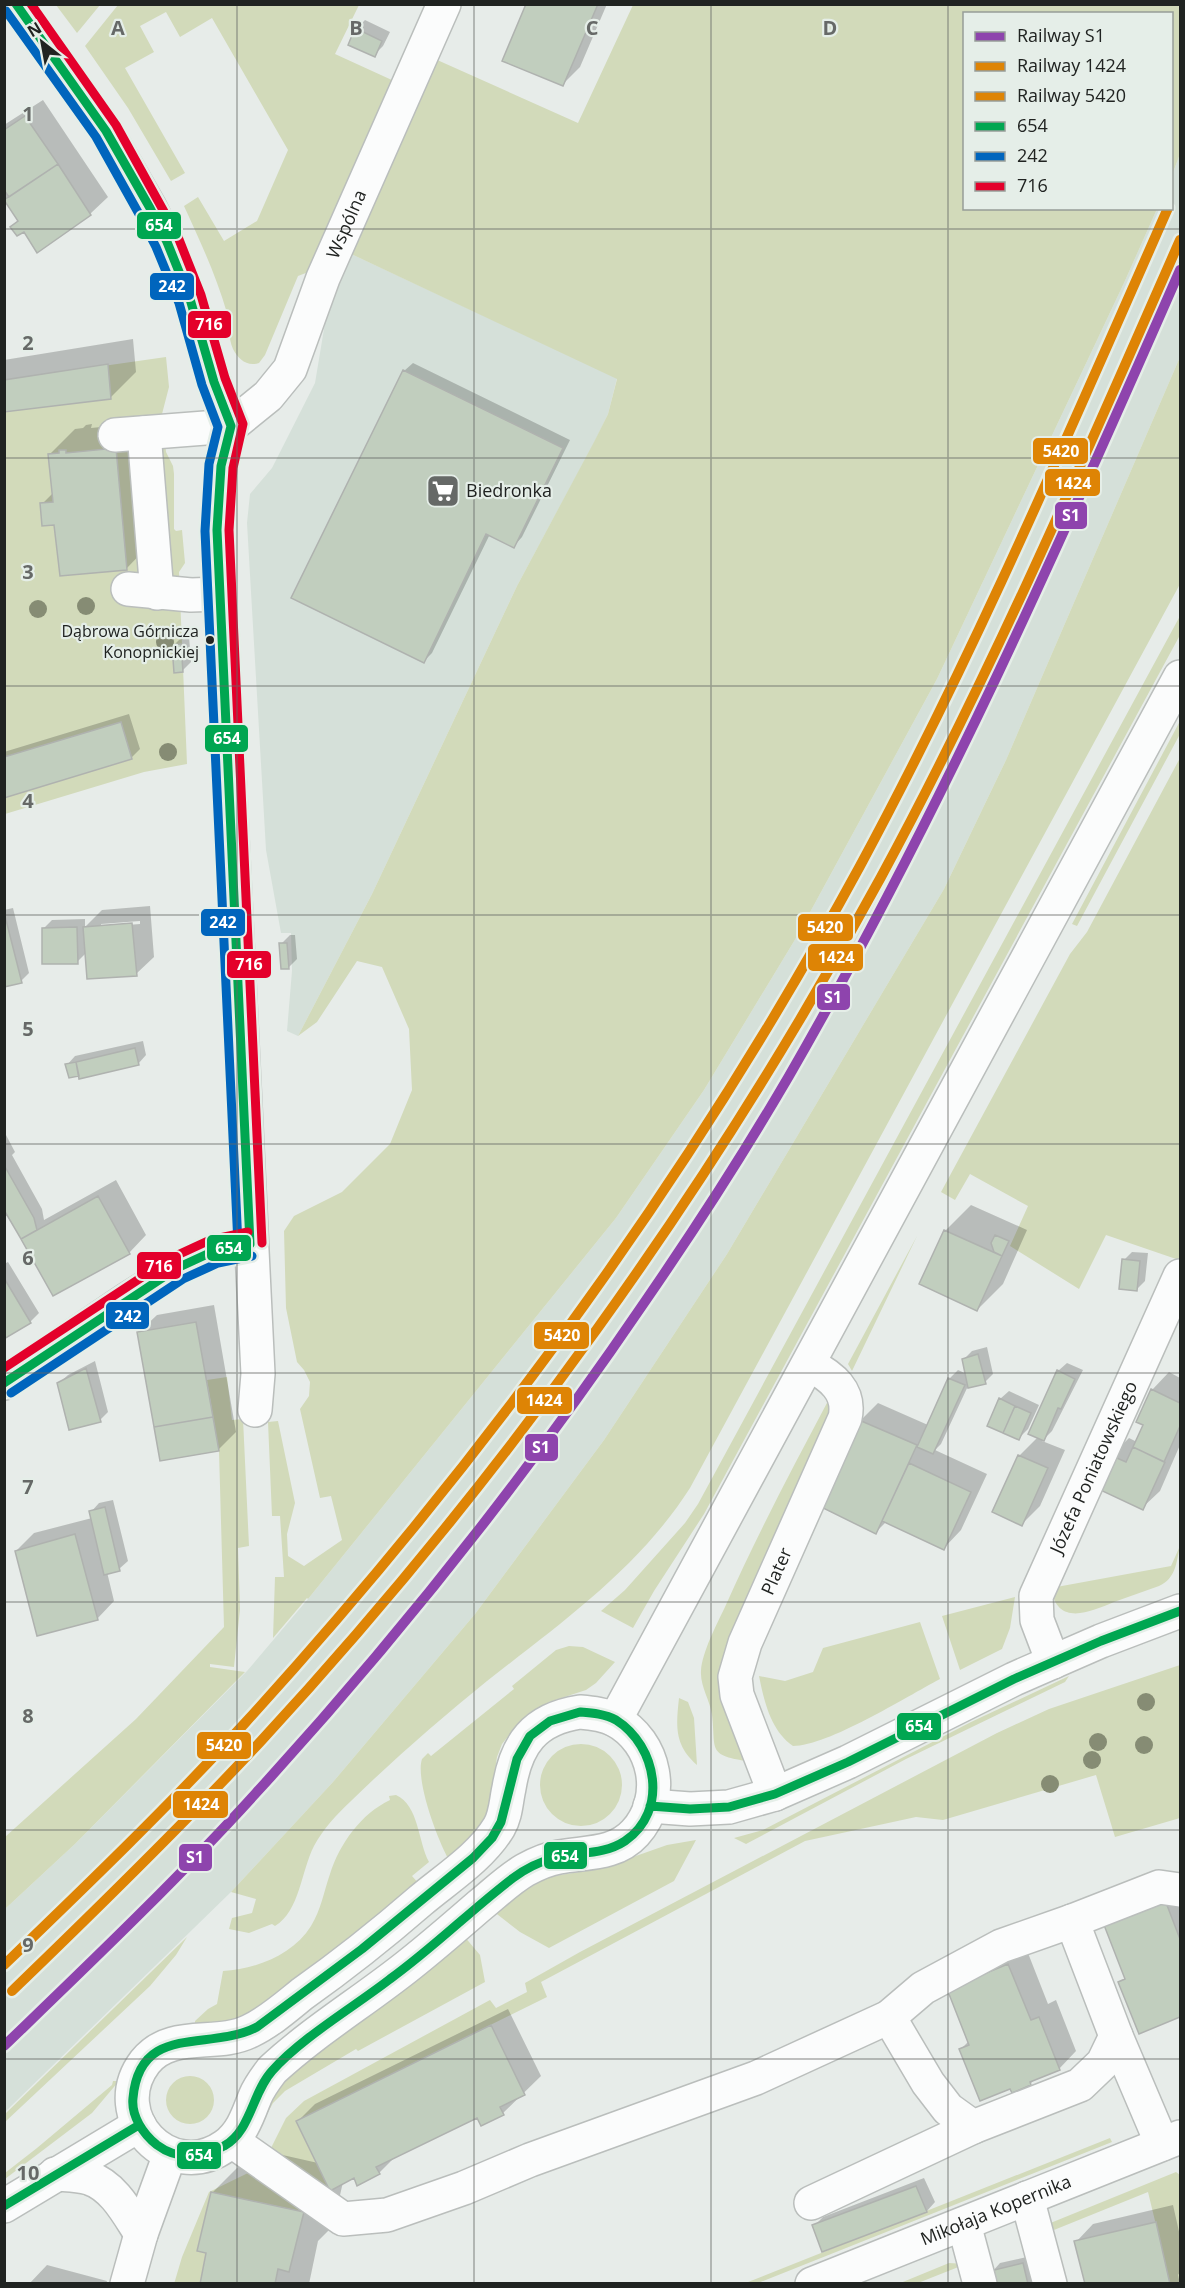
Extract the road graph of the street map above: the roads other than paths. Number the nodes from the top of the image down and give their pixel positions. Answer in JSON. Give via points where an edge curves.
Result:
{"nodes":[{"id":1,"x":16,"y":4,"type":"edge"},
{"id":2,"x":444,"y":4,"type":"edge"},
{"id":3,"x":231,"y":426,"type":"junction"},
{"id":4,"x":219,"y":594,"type":"junction"},
{"id":5,"x":1180,"y":677,"type":"edge"},
{"id":6,"x":250,"y":1244,"type":"junction"},
{"id":7,"x":1180,"y":1276,"type":"edge"},
{"id":8,"x":810,"y":1365,"type":"junction"},
{"id":9,"x":4,"y":1383,"type":"edge"},
{"id":10,"x":255,"y":1410,"type":"dead end"},
{"id":11,"x":1180,"y":1611,"type":"edge"},
{"id":12,"x":1053,"y":1662,"type":"junction"},
{"id":13,"x":615,"y":1720,"type":"junction"},
{"id":14,"x":775,"y":1794,"type":"junction"},
{"id":15,"x":650,"y":1806,"type":"junction"},
{"id":16,"x":1180,"y":1890,"type":"edge"},
{"id":17,"x":1072,"y":1921,"type":"junction"},
{"id":18,"x":888,"y":2017,"type":"junction"},
{"id":19,"x":1116,"y":2036,"type":"junction"},
{"id":20,"x":1080,"y":2085,"type":"junction"},
{"id":21,"x":1144,"y":2101,"type":"junction"},
{"id":22,"x":139,"y":2125,"type":"junction"},
{"id":23,"x":973,"y":2127,"type":"junction"},
{"id":24,"x":232,"y":2141,"type":"junction"},
{"id":25,"x":1172,"y":2141,"type":"edge"},
{"id":26,"x":170,"y":2154,"type":"junction"},
{"id":27,"x":55,"y":2174,"type":"junction"},
{"id":28,"x":1028,"y":2198,"type":"junction"},
{"id":29,"x":811,"y":2204,"type":"dead end"},
{"id":30,"x":4,"y":2206,"type":"edge"},
{"id":31,"x":964,"y":2224,"type":"junction"},
{"id":32,"x":141,"y":2234,"type":"junction"},
{"id":33,"x":127,"y":2283,"type":"edge"},
{"id":34,"x":813,"y":2283,"type":"edge"},
{"id":35,"x":980,"y":2283,"type":"edge"},
{"id":36,"x":1050,"y":2283,"type":"edge"}],
"edges":[{"from":1,"to":3,"type":"street","via":[[106,131],[150,208],[190,299]]},
{"from":2,"to":3,"type":"street","name":"Wspólna","via":[[323,278],[290,369],[276,388]]},
{"from":3,"to":4,"type":"street","via":[[218,488]]},
{"from":3,"to":4,"type":"street","via":[[130,434],[142,591],[191,596]]},
{"from":4,"to":6,"type":"street"},
{"from":5,"to":8,"type":"street"},
{"from":6,"to":9,"type":"street","via":[[214,1251],[177,1269]]},
{"from":6,"to":10,"type":"street","via":[[258,1374]]},
{"from":7,"to":12,"type":"street","name":"Józefa Poniatowskiego","via":[[1039,1585],[1037,1620]]},
{"from":8,"to":13,"type":"street"},
{"from":8,"to":14,"type":"street","name":"Plater","via":[[836,1381],[846,1414],[745,1643],[735,1677],[740,1704]]},
{"from":11,"to":12,"type":"street"},
{"from":12,"to":14,"type":"street"},
{"from":13,"to":15,"type":"street","via":[[630,1730],[648,1755],[654,1778]]},
{"from":13,"to":22,"type":"street","via":[[580,1712],[559,1716],[534,1731],[515,1761],[503,1820],[486,1843],[392,1925],[264,2023],[229,2038],[176,2042],[154,2052],[141,2068],[134,2086],[132,2099]]},
{"from":14,"to":15,"type":"street","via":[[729,1807]]},
{"from":15,"to":24,"type":"street","via":[[634,1834],[614,1847],[556,1857],[516,1876],[400,1972],[289,2055],[260,2087],[242,2129]]},
{"from":16,"to":17,"type":"street","via":[[1159,1887]]},
{"from":17,"to":18,"type":"street","via":[[1001,1946],[923,1988]]},
{"from":17,"to":19,"type":"street"},
{"from":18,"to":23,"type":"street","via":[[948,2109]]},
{"from":18,"to":24,"type":"street","via":[[756,2078],[387,2215],[343,2219]]},
{"from":19,"to":20,"type":"street","via":[[1103,2063]]},
{"from":19,"to":21,"type":"street"},
{"from":20,"to":21,"type":"street","via":[[1114,2086]]},
{"from":20,"to":23,"type":"street"},
{"from":21,"to":25,"type":"street"},
{"from":22,"to":26,"type":"street","via":[[152,2143]]},
{"from":22,"to":27,"type":"street"},
{"from":23,"to":29,"type":"street"},
{"from":24,"to":26,"type":"street","via":[[200,2157]]},
{"from":25,"to":28,"type":"street","name":"Mikołaja Kopernika"},
{"from":26,"to":32,"type":"street"},
{"from":27,"to":30,"type":"street"},
{"from":27,"to":32,"type":"street","via":[[89,2178],[100,2184],[116,2198]]},
{"from":28,"to":31,"type":"street","name":"Mikołaja Kopernika"},
{"from":28,"to":36,"type":"street"},
{"from":31,"to":34,"type":"street","name":"Mikołaja Kopernika"},
{"from":31,"to":35,"type":"street"},
{"from":32,"to":33,"type":"street"}]}
